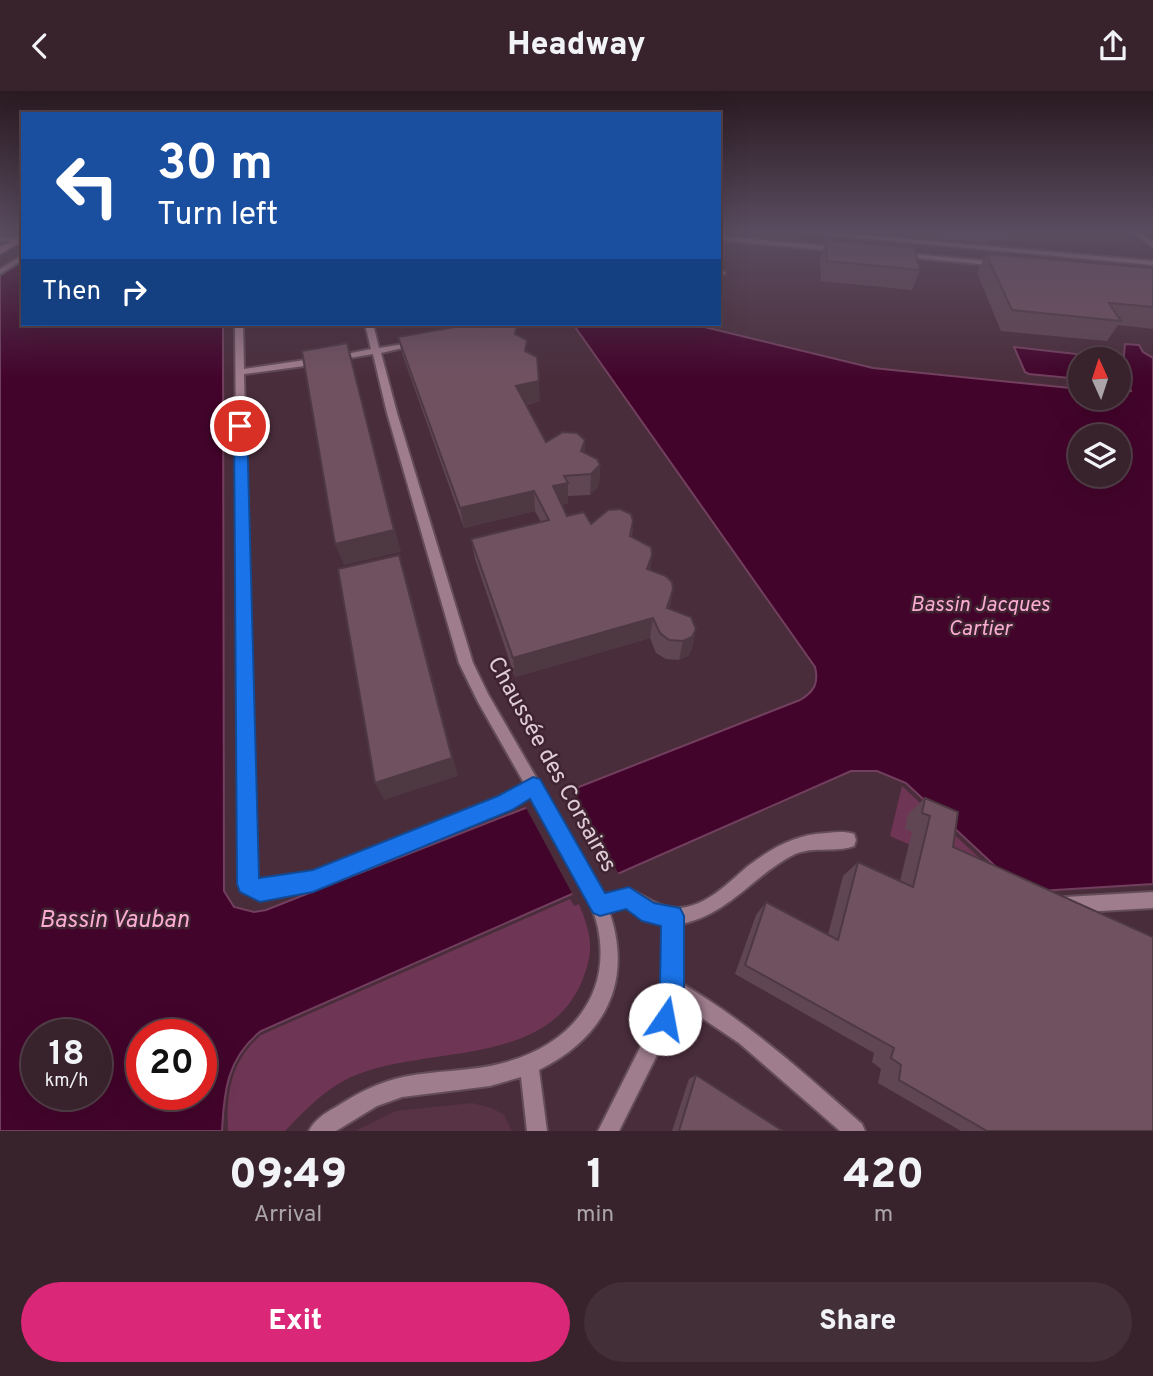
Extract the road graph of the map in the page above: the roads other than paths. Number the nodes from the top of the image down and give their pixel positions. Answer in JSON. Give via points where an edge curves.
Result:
{"nodes":[{"id":1,"x":239,"y":326,"type":"edge"},
{"id":2,"x":369,"y":326,"type":"edge"},
{"id":3,"x":427,"y":342,"type":"edge"},
{"id":4,"x":375,"y":353,"type":"junction"},
{"id":5,"x":240,"y":372,"type":"junction"},
{"id":6,"x":533,"y":786,"type":"junction"},
{"id":7,"x":848,"y":840,"type":"dead end"},
{"id":8,"x":1153,"y":900,"type":"edge"},
{"id":9,"x":598,"y":901,"type":"junction"},
{"id":10,"x":1086,"y":904,"type":"junction"},
{"id":11,"x":1054,"y":905,"type":"edge"},
{"id":12,"x":673,"y":916,"type":"junction"},
{"id":13,"x":1099,"y":922,"type":"edge"},
{"id":14,"x":672,"y":988,"type":"junction"},
{"id":15,"x":529,"y":1065,"type":"junction"},
{"id":16,"x":319,"y":1131,"type":"edge"},
{"id":17,"x":537,"y":1131,"type":"edge"},
{"id":18,"x":608,"y":1131,"type":"edge"},
{"id":19,"x":855,"y":1131,"type":"edge"}],
"edges":[{"from":1,"to":5,"type":"street"},
{"from":2,"to":4,"type":"street","name":"Chaussée des Corsaires"},
{"from":3,"to":4,"type":"street"},
{"from":4,"to":5,"type":"street"},
{"from":4,"to":6,"type":"street","name":"Chaussée des Corsaires","via":[[459,643],[483,698]]},
{"from":5,"to":6,"type":"street","via":[[248,884],[260,891],[313,881],[505,803]]},
{"from":6,"to":9,"type":"street","name":"Chaussée des Corsaires"},
{"from":7,"to":12,"type":"street","via":[[795,846],[751,873],[727,897],[697,913]]},
{"from":8,"to":10,"type":"street"},
{"from":9,"to":12,"type":"street","via":[[629,897],[649,913]]},
{"from":9,"to":15,"type":"street","name":"Chaussée des Corsaires","via":[[607,923],[612,959],[603,1001],[565,1047]]},
{"from":10,"to":11,"type":"street"},
{"from":10,"to":13,"type":"lane"},
{"from":12,"to":14,"type":"lane"},
{"from":14,"to":18,"type":"lane","via":[[665,1019]]},
{"from":14,"to":19,"type":"street","via":[[742,1032]]},
{"from":15,"to":16,"type":"street","name":"Chaussée des Corsaires","via":[[476,1079],[388,1091]]},
{"from":15,"to":17,"type":"street"}]}
